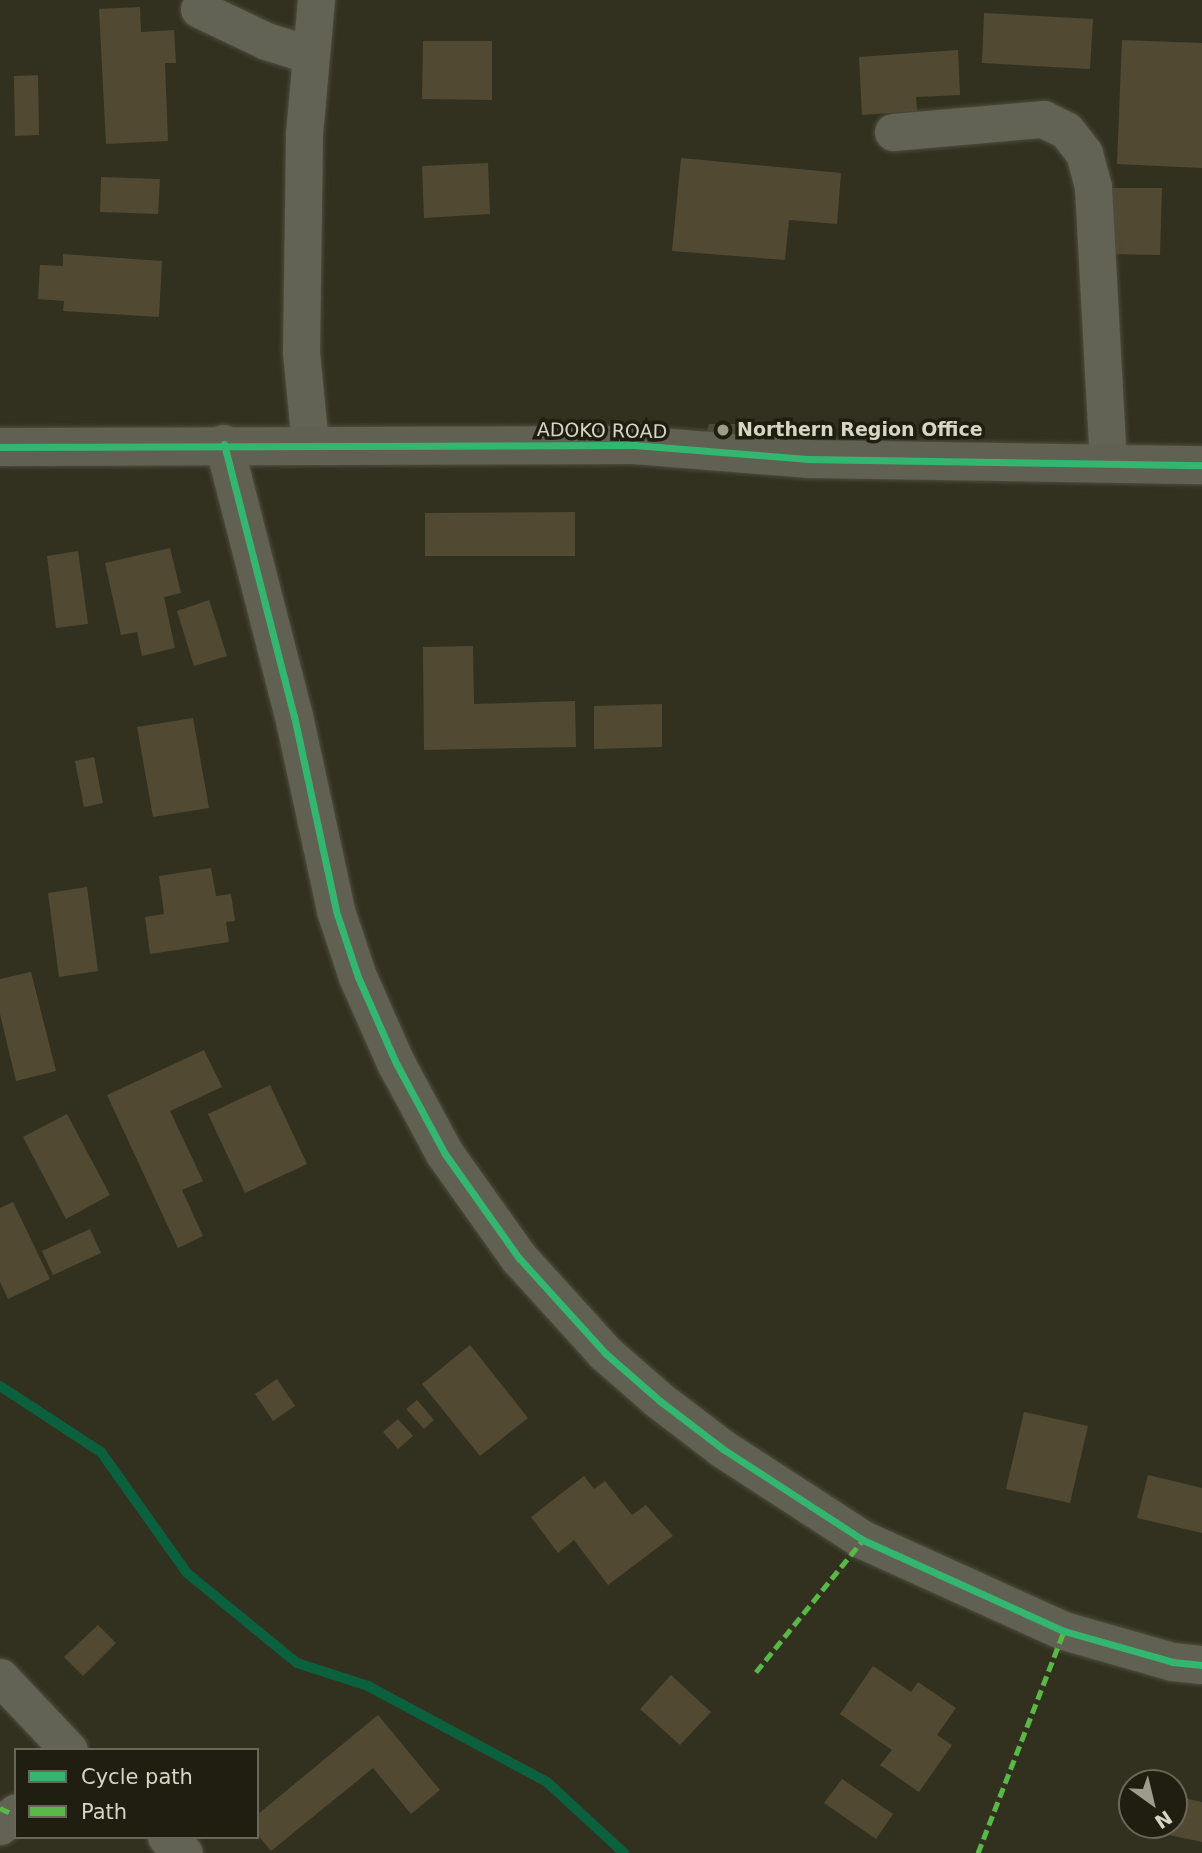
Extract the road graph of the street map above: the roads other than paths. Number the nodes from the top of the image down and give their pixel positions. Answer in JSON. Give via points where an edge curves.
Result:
{"nodes":[{"id":1,"x":316,"y":0,"type":"edge"},
{"id":2,"x":199,"y":9,"type":"dead end"},
{"id":3,"x":311,"y":55,"type":"junction"},
{"id":4,"x":893,"y":132,"type":"dead end"},
{"id":5,"x":224,"y":444,"type":"junction"},
{"id":6,"x":310,"y":444,"type":"junction"},
{"id":7,"x":0,"y":447,"type":"edge"},
{"id":8,"x":1108,"y":463,"type":"junction"},
{"id":9,"x":1202,"y":466,"type":"edge"},
{"id":10,"x":1202,"y":1665,"type":"edge"},
{"id":11,"x":0,"y":1677,"type":"edge"},
{"id":12,"x":67,"y":1748,"type":"edge"},
{"id":13,"x":14,"y":1814,"type":"edge"},
{"id":14,"x":0,"y":1826,"type":"edge"},
{"id":15,"x":168,"y":1839,"type":"edge"},
{"id":16,"x":184,"y":1853,"type":"edge"}],
"edges":[{"from":1,"to":3,"type":"street"},
{"from":2,"to":3,"type":"street","via":[[266,41]]},
{"from":3,"to":6,"type":"street","via":[[304,134],[301,352]]},
{"from":4,"to":8,"type":"street","via":[[1043,119],[1066,130],[1084,152],[1093,187]]},
{"from":5,"to":6,"type":"street","name":"ADOKO ROAD"},
{"from":5,"to":7,"type":"street","name":"ADOKO ROAD"},
{"from":5,"to":10,"type":"street","via":[[294,716],[336,911],[358,977],[438,1142],[519,1258],[605,1353],[660,1401],[723,1449],[863,1540],[1064,1631]]},
{"from":6,"to":8,"type":"street","name":"ADOKO ROAD","via":[[634,445],[808,459]]},
{"from":8,"to":9,"type":"street","name":"ADOKO ROAD"},
{"from":11,"to":12,"type":"street"},
{"from":13,"to":14,"type":"street"},
{"from":15,"to":16,"type":"street"}]}
